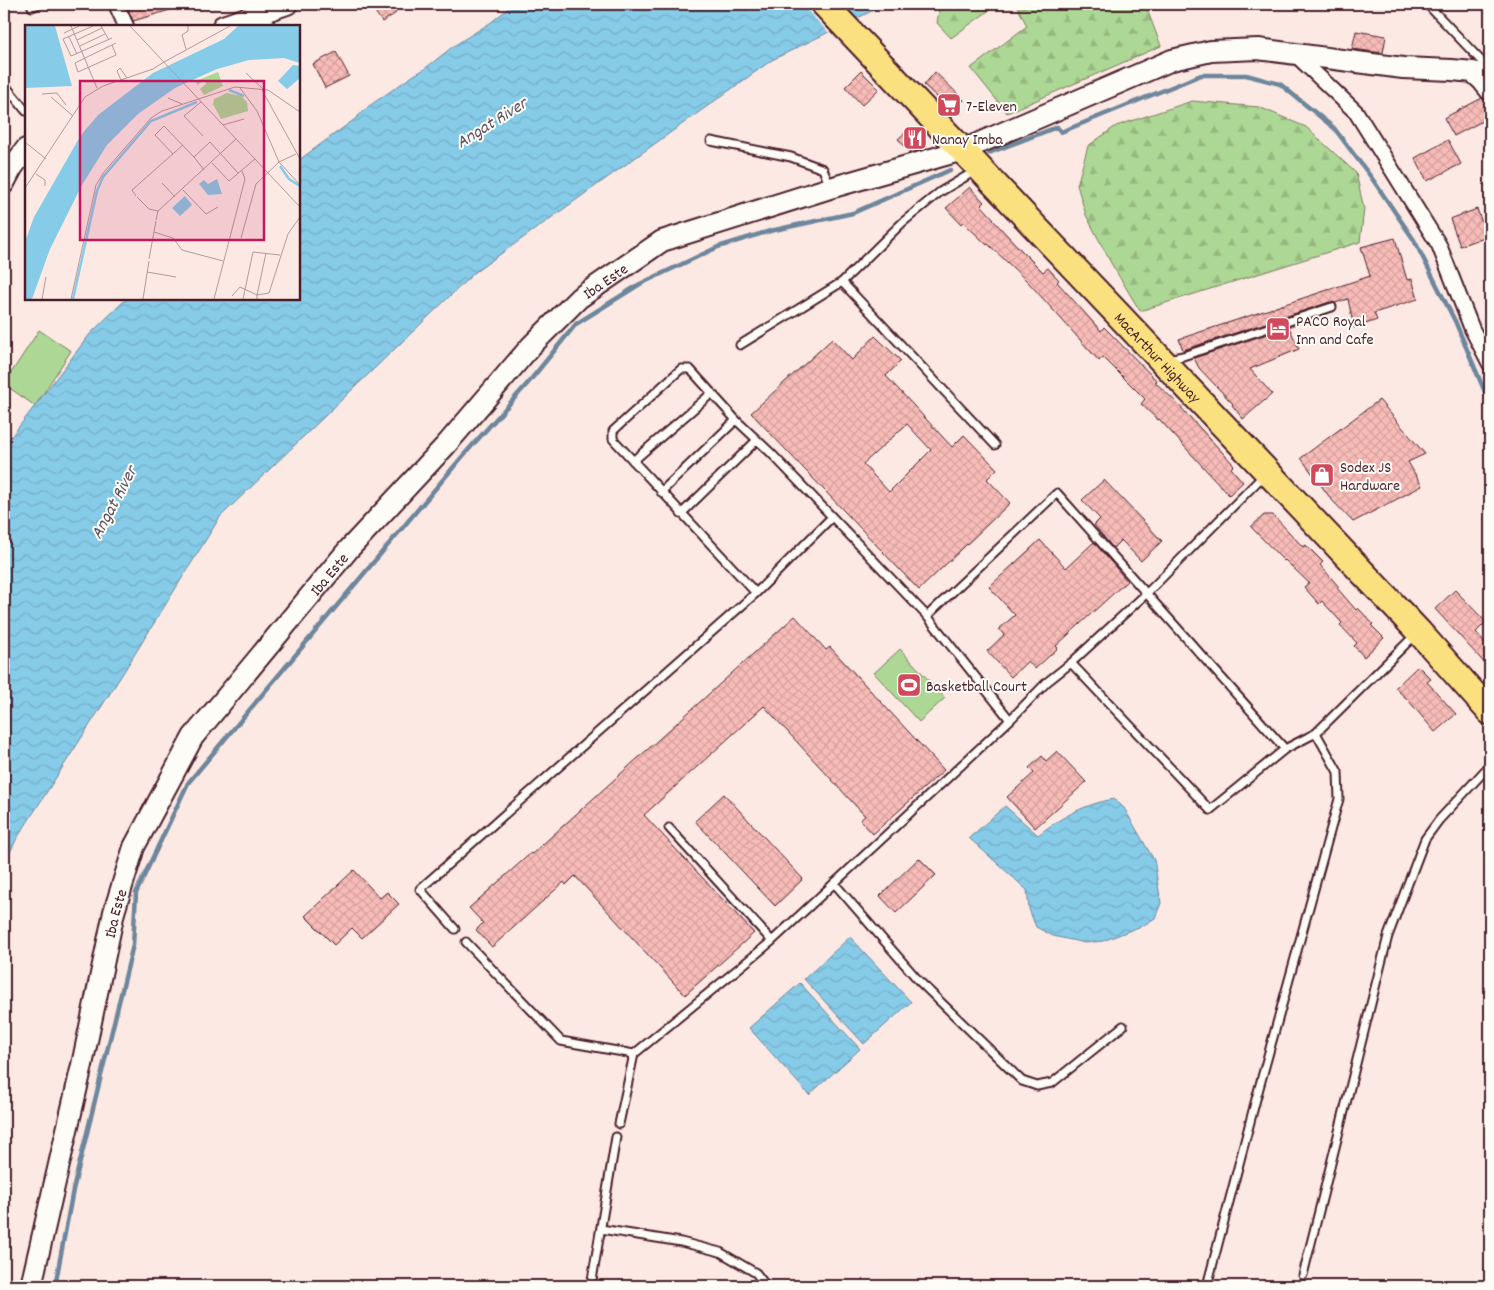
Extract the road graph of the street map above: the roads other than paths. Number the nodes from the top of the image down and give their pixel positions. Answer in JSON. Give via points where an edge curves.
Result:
{"nodes":[{"id":1,"x":116,"y":4,"type":"edge"},
{"id":2,"x":287,"y":4,"type":"edge"},
{"id":3,"x":824,"y":4,"type":"edge"},
{"id":4,"x":1427,"y":4,"type":"edge"},
{"id":5,"x":267,"y":19,"type":"edge"},
{"id":6,"x":126,"y":25,"type":"edge"},
{"id":7,"x":229,"y":25,"type":"edge"},
{"id":8,"x":1296,"y":55,"type":"junction"},
{"id":9,"x":1483,"y":68,"type":"edge"},
{"id":10,"x":4,"y":84,"type":"edge"},
{"id":11,"x":1490,"y":90,"type":"edge"},
{"id":12,"x":25,"y":110,"type":"edge"},
{"id":13,"x":711,"y":141,"type":"dead end"},
{"id":14,"x":25,"y":150,"type":"edge"},
{"id":15,"x":963,"y":150,"type":"junction"},
{"id":16,"x":980,"y":168,"type":"junction"},
{"id":17,"x":4,"y":183,"type":"edge"},
{"id":18,"x":830,"y":188,"type":"junction"},
{"id":19,"x":842,"y":282,"type":"junction"},
{"id":20,"x":1332,"y":306,"type":"dead end"},
{"id":21,"x":740,"y":346,"type":"dead end"},
{"id":22,"x":1161,"y":361,"type":"junction"},
{"id":23,"x":1490,"y":364,"type":"edge"},
{"id":24,"x":712,"y":393,"type":"junction"},
{"id":25,"x":736,"y":420,"type":"junction"},
{"id":26,"x":758,"y":440,"type":"junction"},
{"id":27,"x":995,"y":445,"type":"dead end"},
{"id":28,"x":633,"y":461,"type":"junction"},
{"id":29,"x":1266,"y":472,"type":"junction"},
{"id":30,"x":661,"y":492,"type":"junction"},
{"id":31,"x":681,"y":514,"type":"junction"},
{"id":32,"x":832,"y":517,"type":"junction"},
{"id":33,"x":756,"y":593,"type":"junction"},
{"id":34,"x":1147,"y":593,"type":"junction"},
{"id":35,"x":927,"y":616,"type":"junction"},
{"id":36,"x":1419,"y":632,"type":"junction"},
{"id":37,"x":1071,"y":663,"type":"junction"},
{"id":38,"x":1490,"y":712,"type":"edge"},
{"id":39,"x":1010,"y":720,"type":"junction"},
{"id":40,"x":1316,"y":733,"type":"junction"},
{"id":41,"x":1285,"y":749,"type":"junction"},
{"id":42,"x":1490,"y":765,"type":"edge"},
{"id":43,"x":669,"y":828,"type":"dead end"},
{"id":44,"x":834,"y":883,"type":"junction"},
{"id":45,"x":455,"y":929,"type":"dead end"},
{"id":46,"x":772,"y":941,"type":"junction"},
{"id":47,"x":466,"y":942,"type":"dead end"},
{"id":48,"x":1123,"y":1026,"type":"dead end"},
{"id":49,"x":634,"y":1054,"type":"junction"},
{"id":50,"x":618,"y":1124,"type":"dead end"},
{"id":51,"x":616,"y":1137,"type":"dead end"},
{"id":52,"x":601,"y":1228,"type":"junction"},
{"id":53,"x":1303,"y":1275,"type":"dead end"},
{"id":54,"x":31,"y":1286,"type":"edge"},
{"id":55,"x":591,"y":1286,"type":"edge"},
{"id":56,"x":764,"y":1286,"type":"edge"},
{"id":57,"x":1207,"y":1286,"type":"edge"}],
"edges":[{"from":1,"to":6,"type":"street"},
{"from":2,"to":5,"type":"street"},
{"from":3,"to":15,"type":"highway","name":"MacArthur Highway"},
{"from":4,"to":9,"type":"lane"},
{"from":5,"to":7,"type":"street"},
{"from":8,"to":9,"type":"street","name":"Iba Este","via":[[1403,68]]},
{"from":8,"to":15,"type":"street","name":"Iba Este","via":[[1258,49],[1211,51],[1172,60]]},
{"from":8,"to":23,"type":"street","via":[[1356,112],[1439,245],[1472,330]]},
{"from":9,"to":11,"type":"street","via":[[1482,80]]},
{"from":10,"to":12,"type":"lane"},
{"from":13,"to":18,"type":"lane","via":[[791,157],[823,169]]},
{"from":14,"to":17,"type":"street"},
{"from":15,"to":16,"type":"highway","name":"MacArthur Highway"},
{"from":15,"to":18,"type":"street","name":"Iba Este"},
{"from":16,"to":19,"type":"lane","via":[[940,192],[910,216]]},
{"from":16,"to":22,"type":"highway","name":"MacArthur Highway"},
{"from":18,"to":54,"type":"street","name":"Iba Este","via":[[662,242],[578,298],[348,550],[193,737],[134,847],[114,912]]},
{"from":19,"to":21,"type":"lane"},
{"from":19,"to":27,"type":"lane"},
{"from":20,"to":22,"type":"lane"},
{"from":22,"to":29,"type":"highway","name":"MacArthur Highway"},
{"from":24,"to":25,"type":"lane"},
{"from":24,"to":28,"type":"lane"},
{"from":24,"to":28,"type":"lane","via":[[690,369],[681,369],[613,431],[613,439]]},
{"from":25,"to":26,"type":"lane"},
{"from":25,"to":30,"type":"lane"},
{"from":26,"to":31,"type":"lane"},
{"from":26,"to":32,"type":"lane"},
{"from":28,"to":30,"type":"lane"},
{"from":29,"to":34,"type":"lane"},
{"from":29,"to":36,"type":"highway","name":"MacArthur Highway"},
{"from":30,"to":31,"type":"lane"},
{"from":31,"to":33,"type":"lane"},
{"from":32,"to":33,"type":"lane"},
{"from":32,"to":35,"type":"lane"},
{"from":33,"to":45,"type":"lane","via":[[420,888]]},
{"from":34,"to":35,"type":"lane","via":[[1057,493]]},
{"from":34,"to":37,"type":"lane"},
{"from":34,"to":41,"type":"lane"},
{"from":35,"to":39,"type":"lane"},
{"from":36,"to":38,"type":"highway","name":"MacArthur Highway"},
{"from":36,"to":40,"type":"lane"},
{"from":37,"to":39,"type":"lane","via":[[1047,682]]},
{"from":37,"to":41,"type":"lane","via":[[1210,810]]},
{"from":39,"to":44,"type":"lane"},
{"from":40,"to":41,"type":"lane"},
{"from":40,"to":57,"type":"lane","via":[[1338,772],[1339,799]]},
{"from":42,"to":53,"type":"lane","via":[[1424,839],[1404,891],[1388,936]]},
{"from":43,"to":46,"type":"lane"},
{"from":44,"to":46,"type":"lane"},
{"from":44,"to":48,"type":"lane","via":[[919,981],[1022,1081],[1037,1086],[1052,1083]]},
{"from":46,"to":49,"type":"lane"},
{"from":47,"to":49,"type":"lane","via":[[561,1041]]},
{"from":49,"to":50,"type":"lane"},
{"from":51,"to":52,"type":"lane"},
{"from":52,"to":55,"type":"lane"},
{"from":52,"to":56,"type":"lane","via":[[720,1252],[756,1273]]}]}
